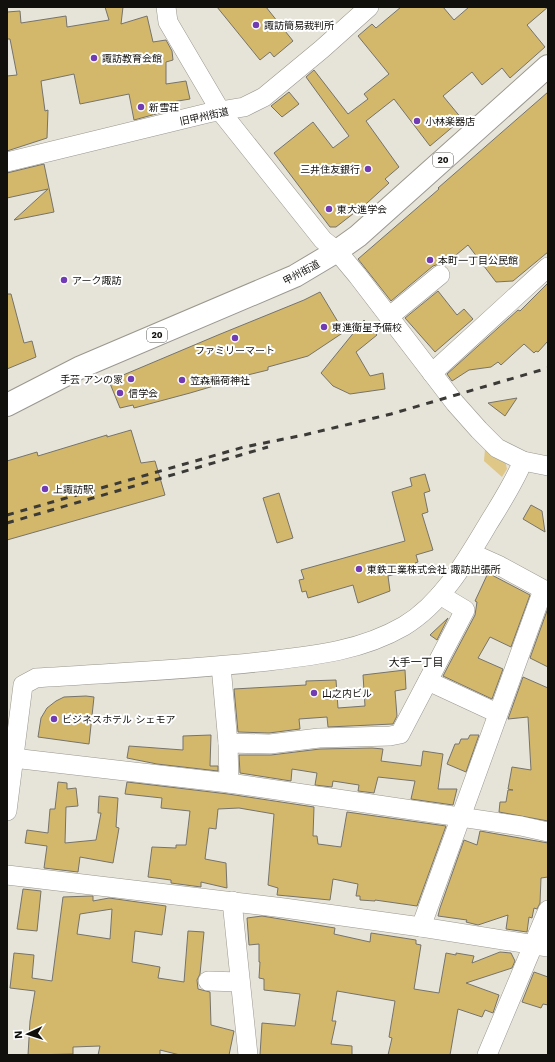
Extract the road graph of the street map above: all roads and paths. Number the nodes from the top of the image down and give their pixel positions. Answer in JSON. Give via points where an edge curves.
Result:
{"nodes":[{"id":1,"x":166,"y":7,"type":"edge"},
{"id":2,"x":369,"y":7,"type":"edge"},
{"id":3,"x":548,"y":66,"type":"edge"},
{"id":4,"x":221,"y":112,"type":"junction"},
{"id":5,"x":7,"y":162,"type":"edge"},
{"id":6,"x":337,"y":251,"type":"junction"},
{"id":7,"x":548,"y":267,"type":"edge"},
{"id":8,"x":440,"y":275,"type":"dead end"},
{"id":9,"x":390,"y":316,"type":"junction"},
{"id":10,"x":432,"y":373,"type":"junction"},
{"id":11,"x":7,"y":405,"type":"edge"},
{"id":12,"x":523,"y":461,"type":"junction"},
{"id":13,"x":548,"y":466,"type":"edge"},
{"id":14,"x":471,"y":553,"type":"junction"},
{"id":15,"x":545,"y":591,"type":"edge"},
{"id":16,"x":440,"y":596,"type":"junction"},
{"id":17,"x":221,"y":666,"type":"junction"},
{"id":18,"x":428,"y":681,"type":"junction"},
{"id":19,"x":14,"y":703,"type":"edge"},
{"id":20,"x":497,"y":713,"type":"junction"},
{"id":21,"x":228,"y":743,"type":"junction"},
{"id":22,"x":13,"y":758,"type":"junction"},
{"id":23,"x":229,"y":783,"type":"junction"},
{"id":24,"x":7,"y":811,"type":"edge"},
{"id":25,"x":460,"y":818,"type":"junction"},
{"id":26,"x":548,"y":832,"type":"edge"},
{"id":27,"x":7,"y":875,"type":"edge"},
{"id":28,"x":232,"y":901,"type":"junction"},
{"id":29,"x":548,"y":910,"type":"edge"},
{"id":30,"x":420,"y":927,"type":"junction"},
{"id":31,"x":541,"y":946,"type":"edge"},
{"id":32,"x":208,"y":981,"type":"dead end"},
{"id":33,"x":240,"y":982,"type":"junction"},
{"id":34,"x":248,"y":1055,"type":"edge"},
{"id":35,"x":487,"y":1055,"type":"edge"}],
"edges":[{"from":1,"to":4,"type":"street","via":[[168,22]]},
{"from":2,"to":4,"type":"street","name":"旧甲州街道","via":[[264,97],[244,107]]},
{"from":3,"to":6,"type":"highway","name":"甲州街道","number":"20","via":[[358,236]]},
{"from":4,"to":5,"type":"street","name":"旧甲州街道"},
{"from":4,"to":6,"type":"street","via":[[322,240]]},
{"from":6,"to":9,"type":"street"},
{"from":6,"to":11,"type":"highway","name":"甲州街道","number":"20","via":[[296,276],[81,367]]},
{"from":7,"to":10,"type":"street"},
{"from":8,"to":9,"type":"street"},
{"from":9,"to":10,"type":"street"},
{"from":10,"to":12,"type":"street","via":[[455,403],[497,448]]},
{"from":12,"to":13,"type":"street"},
{"from":12,"to":14,"type":"street","via":[[515,481]]},
{"from":14,"to":15,"type":"street"},
{"from":14,"to":16,"type":"street"},
{"from":15,"to":20,"type":"street"},
{"from":16,"to":17,"type":"street","via":[[405,625],[365,644],[329,654]]},
{"from":16,"to":18,"type":"street","via":[[465,610]]},
{"from":17,"to":19,"type":"street","via":[[36,678],[23,685]]},
{"from":17,"to":21,"type":"street"},
{"from":18,"to":20,"type":"street"},
{"from":18,"to":21,"type":"street","via":[[400,734],[319,738],[270,744]]},
{"from":19,"to":22,"type":"street"},
{"from":20,"to":25,"type":"street"},
{"from":21,"to":23,"type":"street"},
{"from":22,"to":23,"type":"street"},
{"from":22,"to":24,"type":"street"},
{"from":23,"to":25,"type":"street"},
{"from":25,"to":26,"type":"street"},
{"from":25,"to":30,"type":"street"},
{"from":27,"to":28,"type":"street"},
{"from":28,"to":30,"type":"street"},
{"from":28,"to":33,"type":"street"},
{"from":29,"to":31,"type":"street"},
{"from":30,"to":31,"type":"street"},
{"from":31,"to":35,"type":"street"},
{"from":32,"to":33,"type":"street"},
{"from":33,"to":34,"type":"street"}]}
